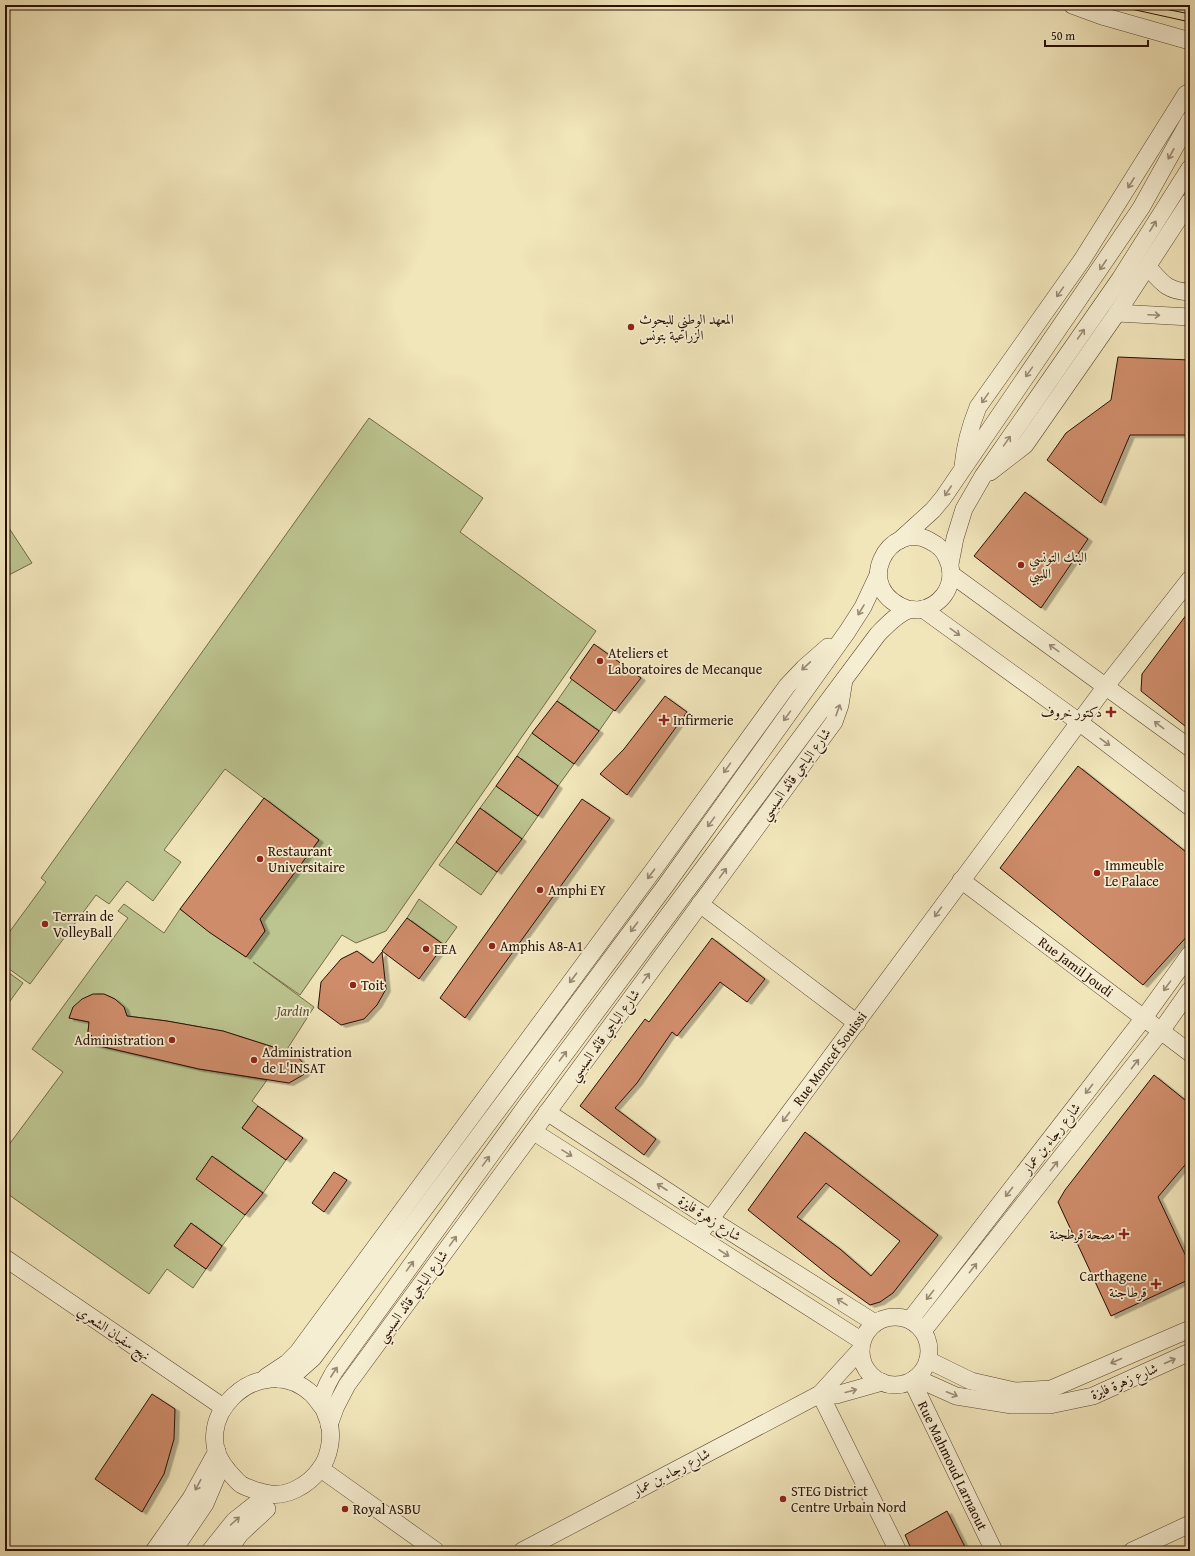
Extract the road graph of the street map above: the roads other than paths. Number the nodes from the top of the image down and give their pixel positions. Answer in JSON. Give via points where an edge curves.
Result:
{"nodes":[{"id":1,"x":1072,"y":5,"type":"edge"},
{"id":2,"x":1190,"y":41,"type":"edge"},
{"id":3,"x":1190,"y":92,"type":"edge"},
{"id":4,"x":1190,"y":120,"type":"edge"},
{"id":5,"x":1190,"y":168,"type":"edge"},
{"id":6,"x":1190,"y":200,"type":"edge"},
{"id":7,"x":1148,"y":267,"type":"junction"},
{"id":8,"x":1190,"y":292,"type":"edge"},
{"id":9,"x":1117,"y":313,"type":"junction"},
{"id":10,"x":1190,"y":317,"type":"edge"},
{"id":11,"x":963,"y":468,"type":"junction"},
{"id":12,"x":983,"y":476,"type":"junction"},
{"id":13,"x":900,"y":540,"type":"junction"},
{"id":14,"x":951,"y":569,"type":"junction"},
{"id":15,"x":878,"y":575,"type":"junction"},
{"id":16,"x":1190,"y":579,"type":"edge"},
{"id":17,"x":916,"y":610,"type":"junction"},
{"id":18,"x":847,"y":632,"type":"junction"},
{"id":19,"x":844,"y":678,"type":"junction"},
{"id":20,"x":1106,"y":686,"type":"junction"},
{"id":21,"x":1079,"y":722,"type":"junction"},
{"id":22,"x":1190,"y":748,"type":"edge"},
{"id":23,"x":1190,"y":807,"type":"edge"},
{"id":24,"x":961,"y":880,"type":"junction"},
{"id":25,"x":700,"y":904,"type":"junction"},
{"id":26,"x":1190,"y":954,"type":"edge"},
{"id":27,"x":1190,"y":990,"type":"edge"},
{"id":28,"x":1143,"y":1019,"type":"junction"},
{"id":29,"x":857,"y":1023,"type":"junction"},
{"id":30,"x":1161,"y":1031,"type":"junction"},
{"id":31,"x":1190,"y":1053,"type":"edge"},
{"id":32,"x":547,"y":1112,"type":"junction"},
{"id":33,"x":534,"y":1132,"type":"junction"},
{"id":34,"x":710,"y":1218,"type":"junction"},
{"id":35,"x":698,"y":1236,"type":"junction"},
{"id":36,"x":5,"y":1258,"type":"edge"},
{"id":37,"x":910,"y":1320,"type":"junction"},
{"id":38,"x":875,"y":1323,"type":"junction"},
{"id":39,"x":1190,"y":1329,"type":"edge"},
{"id":40,"x":923,"y":1331,"type":"junction"},
{"id":41,"x":861,"y":1345,"type":"junction"},
{"id":42,"x":1190,"y":1352,"type":"edge"},
{"id":43,"x":928,"y":1360,"type":"junction"},
{"id":44,"x":279,"y":1379,"type":"junction"},
{"id":45,"x":914,"y":1379,"type":"junction"},
{"id":46,"x":261,"y":1380,"type":"junction"},
{"id":47,"x":882,"y":1382,"type":"junction"},
{"id":48,"x":820,"y":1394,"type":"junction"},
{"id":49,"x":223,"y":1407,"type":"junction"},
{"id":50,"x":323,"y":1408,"type":"junction"},
{"id":51,"x":329,"y":1424,"type":"junction"},
{"id":52,"x":219,"y":1457,"type":"junction"},
{"id":53,"x":321,"y":1469,"type":"junction"},
{"id":54,"x":276,"y":1494,"type":"junction"},
{"id":55,"x":1190,"y":1524,"type":"edge"},
{"id":56,"x":417,"y":1546,"type":"edge"},
{"id":57,"x":154,"y":1551,"type":"edge"},
{"id":58,"x":173,"y":1551,"type":"edge"},
{"id":59,"x":210,"y":1551,"type":"edge"},
{"id":60,"x":228,"y":1551,"type":"edge"},
{"id":61,"x":436,"y":1551,"type":"edge"},
{"id":62,"x":522,"y":1551,"type":"edge"},
{"id":63,"x":898,"y":1551,"type":"edge"},
{"id":64,"x":994,"y":1551,"type":"edge"},
{"id":65,"x":1132,"y":1551,"type":"edge"}],
"edges":[{"from":1,"to":2,"type":"street"},
{"from":3,"to":11,"type":"street","one_way":true,"via":[[1186,94],[1082,260],[978,407],[965,444]]},
{"from":4,"to":11,"type":"street","one_way":true,"via":[[1141,208]]},
{"from":12,"to":5,"type":"street","one_way":true,"via":[[1120,278]]},
{"from":6,"to":7,"type":"street"},
{"from":7,"to":8,"type":"street","via":[[1169,288]]},
{"from":7,"to":9,"type":"street"},
{"from":9,"to":10,"type":"street","one_way":true},
{"from":9,"to":12,"type":"street","via":[[1025,445],[999,467]]},
{"from":11,"to":13,"type":"street","one_way":true,"via":[[933,510]]},
{"from":12,"to":14,"type":"street","via":[[964,509],[955,538]]},
{"from":13,"to":14,"type":"street","via":[[916,537],[928,539],[945,553]]},
{"from":13,"to":15,"type":"street","via":[[886,552],[880,563]]},
{"from":14,"to":17,"type":"street","via":[[949,586],[944,596],[934,605]]},
{"from":20,"to":14,"type":"street","one_way":true},
{"from":15,"to":17,"type":"street","via":[[881,587],[888,598],[898,606]]},
{"from":15,"to":18,"type":"street","one_way":true,"via":[[863,607]]},
{"from":16,"to":20,"type":"street","name":"Rue Moncef Souissi"},
{"from":17,"to":19,"type":"street","via":[[885,626]]},
{"from":17,"to":21,"type":"street","one_way":true},
{"from":18,"to":44,"type":"street","one_way":true,"via":[[666,885],[313,1358],[295,1374]]},
{"from":18,"to":46,"type":"street","one_way":true,"via":[[804,668],[787,686],[298,1352],[276,1372]]},
{"from":25,"to":19,"type":"street","name":"شارع الباجي قائد السبسي","one_way":true,"via":[[834,722],[840,705]]},
{"from":50,"to":19,"type":"street","one_way":true,"via":[[322,1399],[326,1387],[338,1366],[530,1100]]},
{"from":20,"to":21,"type":"street","name":"Rue Moncef Souissi"},
{"from":22,"to":20,"type":"street","one_way":true},
{"from":21,"to":23,"type":"street","one_way":true},
{"from":21,"to":24,"type":"street","name":"Rue Moncef Souissi"},
{"from":24,"to":28,"type":"street","name":"Rue Jamil Joudi"},
{"from":24,"to":29,"type":"street","name":"Rue Moncef Souissi","one_way":true},
{"from":25,"to":29,"type":"street"},
{"from":32,"to":25,"type":"street","name":"شارع الباجي قائد السبسي","one_way":true},
{"from":26,"to":28,"type":"street","name":"شارع رجاء بن عمار","one_way":true},
{"from":27,"to":30,"type":"street","name":"شارع رجاء بن عمار"},
{"from":28,"to":30,"type":"street","name":"Rue Jamil Joudi"},
{"from":28,"to":37,"type":"street","name":"شارع رجاء بن عمار","one_way":true},
{"from":29,"to":34,"type":"street","name":"Rue Moncef Souissi","one_way":true},
{"from":30,"to":31,"type":"street","name":"Rue Jamil Joudi"},
{"from":40,"to":30,"type":"street","name":"شارع رجاء بن عمار","one_way":true},
{"from":32,"to":33,"type":"street","name":"شارع الباجي قائد السبسي"},
{"from":34,"to":32,"type":"street","name":"شارع زهرة فايزة","one_way":true},
{"from":33,"to":35,"type":"street","name":"شارع زهرة فايزة","one_way":true},
{"from":51,"to":33,"type":"street","name":"شارع الباجي قائد السبسي","one_way":true,"via":[[347,1385]]},
{"from":34,"to":35,"type":"street","name":"Rue Moncef Souissi"},
{"from":38,"to":34,"type":"street","name":"شارع زهرة فايزة","one_way":true},
{"from":35,"to":41,"type":"street","name":"شارع زهرة فايزة","one_way":true},
{"from":36,"to":49,"type":"street","name":"نهج سفيان الشعري"},
{"from":37,"to":38,"type":"street","via":[[886,1318]]},
{"from":37,"to":40,"type":"street"},
{"from":38,"to":41,"type":"street","via":[[867,1331]]},
{"from":39,"to":43,"type":"street","name":"شارع زهرة فايزة","one_way":true,"via":[[1051,1389],[1015,1391],[971,1381]]},
{"from":40,"to":43,"type":"street","via":[[929,1345]]},
{"from":41,"to":47,"type":"street","via":[[863,1363],[870,1375]]},
{"from":41,"to":48,"type":"street","name":"شارع رجاء بن عمار"},
{"from":45,"to":42,"type":"street","name":"شارع زهرة فايزة","one_way":true,"via":[[956,1396],[1012,1405],[1050,1405],[1093,1396]]},
{"from":43,"to":45,"type":"street"},
{"from":44,"to":46,"type":"street"},
{"from":44,"to":50,"type":"street","via":[[297,1384],[312,1394]]},
{"from":45,"to":47,"type":"street","via":[[902,1385]]},
{"from":45,"to":64,"type":"street","name":"Rue Mahmoud Larnaout"},
{"from":46,"to":49,"type":"street","via":[[239,1389]]},
{"from":48,"to":47,"type":"street","name":"شارع رجاء بن عمار","one_way":true,"via":[[836,1395]]},
{"from":48,"to":62,"type":"street","name":"شارع رجاء بن عمار"},
{"from":48,"to":63,"type":"street"},
{"from":49,"to":52,"type":"street","via":[[216,1428]]},
{"from":50,"to":51,"type":"street"},
{"from":51,"to":53,"type":"street","via":[[330,1447]]},
{"from":52,"to":54,"type":"street","via":[[241,1485]]},
{"from":52,"to":57,"type":"street","one_way":true},
{"from":52,"to":58,"type":"street","via":[[206,1504]]},
{"from":53,"to":54,"type":"street","via":[[305,1485]]},
{"from":53,"to":56,"type":"street"},
{"from":59,"to":54,"type":"street","one_way":true,"via":[[234,1521]]},
{"from":54,"to":60,"type":"street"},
{"from":55,"to":65,"type":"street"},
{"from":56,"to":61,"type":"street"}]}
